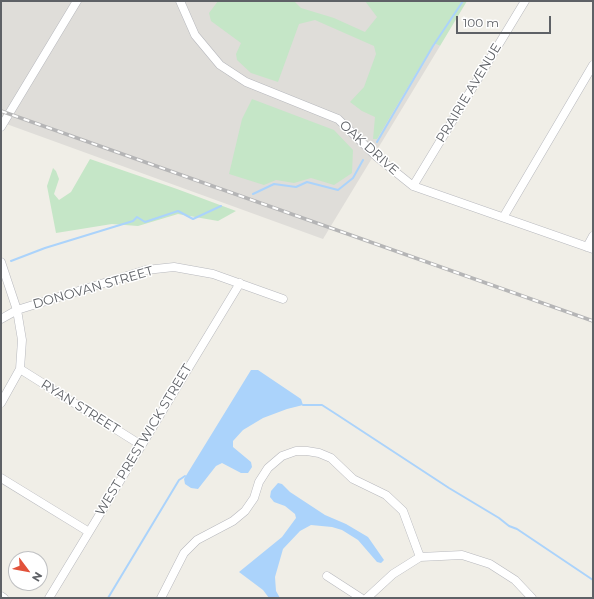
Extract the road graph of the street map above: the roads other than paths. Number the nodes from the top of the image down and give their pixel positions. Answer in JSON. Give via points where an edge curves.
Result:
{"nodes":[{"id":1,"x":77,"y":1,"type":"edge"},
{"id":2,"x":180,"y":1,"type":"edge"},
{"id":3,"x":525,"y":1,"type":"edge"},
{"id":4,"x":593,"y":65,"type":"edge"},
{"id":5,"x":1,"y":127,"type":"edge"},
{"id":6,"x":413,"y":186,"type":"junction"},
{"id":7,"x":504,"y":216,"type":"junction"},
{"id":8,"x":593,"y":236,"type":"edge"},
{"id":9,"x":590,"y":248,"type":"edge"},
{"id":10,"x":1,"y":262,"type":"edge"},
{"id":11,"x":240,"y":283,"type":"junction"},
{"id":12,"x":283,"y":299,"type":"dead end"},
{"id":13,"x":17,"y":310,"type":"junction"},
{"id":14,"x":1,"y":319,"type":"edge"},
{"id":15,"x":20,"y":368,"type":"junction"},
{"id":16,"x":1,"y":403,"type":"edge"},
{"id":17,"x":141,"y":445,"type":"junction"},
{"id":18,"x":1,"y":478,"type":"edge"},
{"id":19,"x":89,"y":532,"type":"junction"},
{"id":20,"x":420,"y":557,"type":"junction"},
{"id":21,"x":327,"y":576,"type":"dead end"},
{"id":22,"x":1,"y":596,"type":"edge"},
{"id":23,"x":163,"y":597,"type":"edge"},
{"id":24,"x":4,"y":598,"type":"edge"},
{"id":25,"x":49,"y":598,"type":"edge"},
{"id":26,"x":361,"y":598,"type":"edge"},
{"id":27,"x":367,"y":598,"type":"edge"},
{"id":28,"x":532,"y":598,"type":"edge"}],
"edges":[{"from":1,"to":5,"type":"street"},
{"from":2,"to":6,"type":"street","name":"OAK DRIVE","via":[[195,35],[220,65],[246,82],[338,119]]},
{"from":3,"to":6,"type":"street","name":"PRAIRIE AVENUE"},
{"from":4,"to":7,"type":"street"},
{"from":6,"to":7,"type":"street","name":"OAK DRIVE"},
{"from":7,"to":9,"type":"street","name":"OAK DRIVE"},
{"from":8,"to":9,"type":"street"},
{"from":10,"to":13,"type":"street"},
{"from":11,"to":12,"type":"street","name":"DONOVAN STREET"},
{"from":11,"to":13,"type":"street","name":"DONOVAN STREET","via":[[195,270],[160,268],[146,270]]},
{"from":11,"to":17,"type":"street","name":"WEST PRESTWICK STREET"},
{"from":13,"to":14,"type":"street","name":"DONOVAN STREET"},
{"from":13,"to":15,"type":"street","via":[[22,340]]},
{"from":15,"to":16,"type":"street"},
{"from":15,"to":17,"type":"street","name":"RYAN STREET"},
{"from":17,"to":19,"type":"street","name":"WEST PRESTWICK STREET"},
{"from":18,"to":19,"type":"street"},
{"from":19,"to":25,"type":"street","name":"WEST PRESTWICK STREET"},
{"from":20,"to":23,"type":"street","via":[[404,511],[386,496],[353,479],[330,458],[307,451],[296,451],[282,456],[268,468],[245,511],[233,521],[197,540],[184,553]]},
{"from":20,"to":27,"type":"street","via":[[393,574]]},
{"from":20,"to":28,"type":"street","via":[[462,555],[490,564],[515,580]]},
{"from":21,"to":26,"type":"street"},
{"from":22,"to":24,"type":"street"}]}
